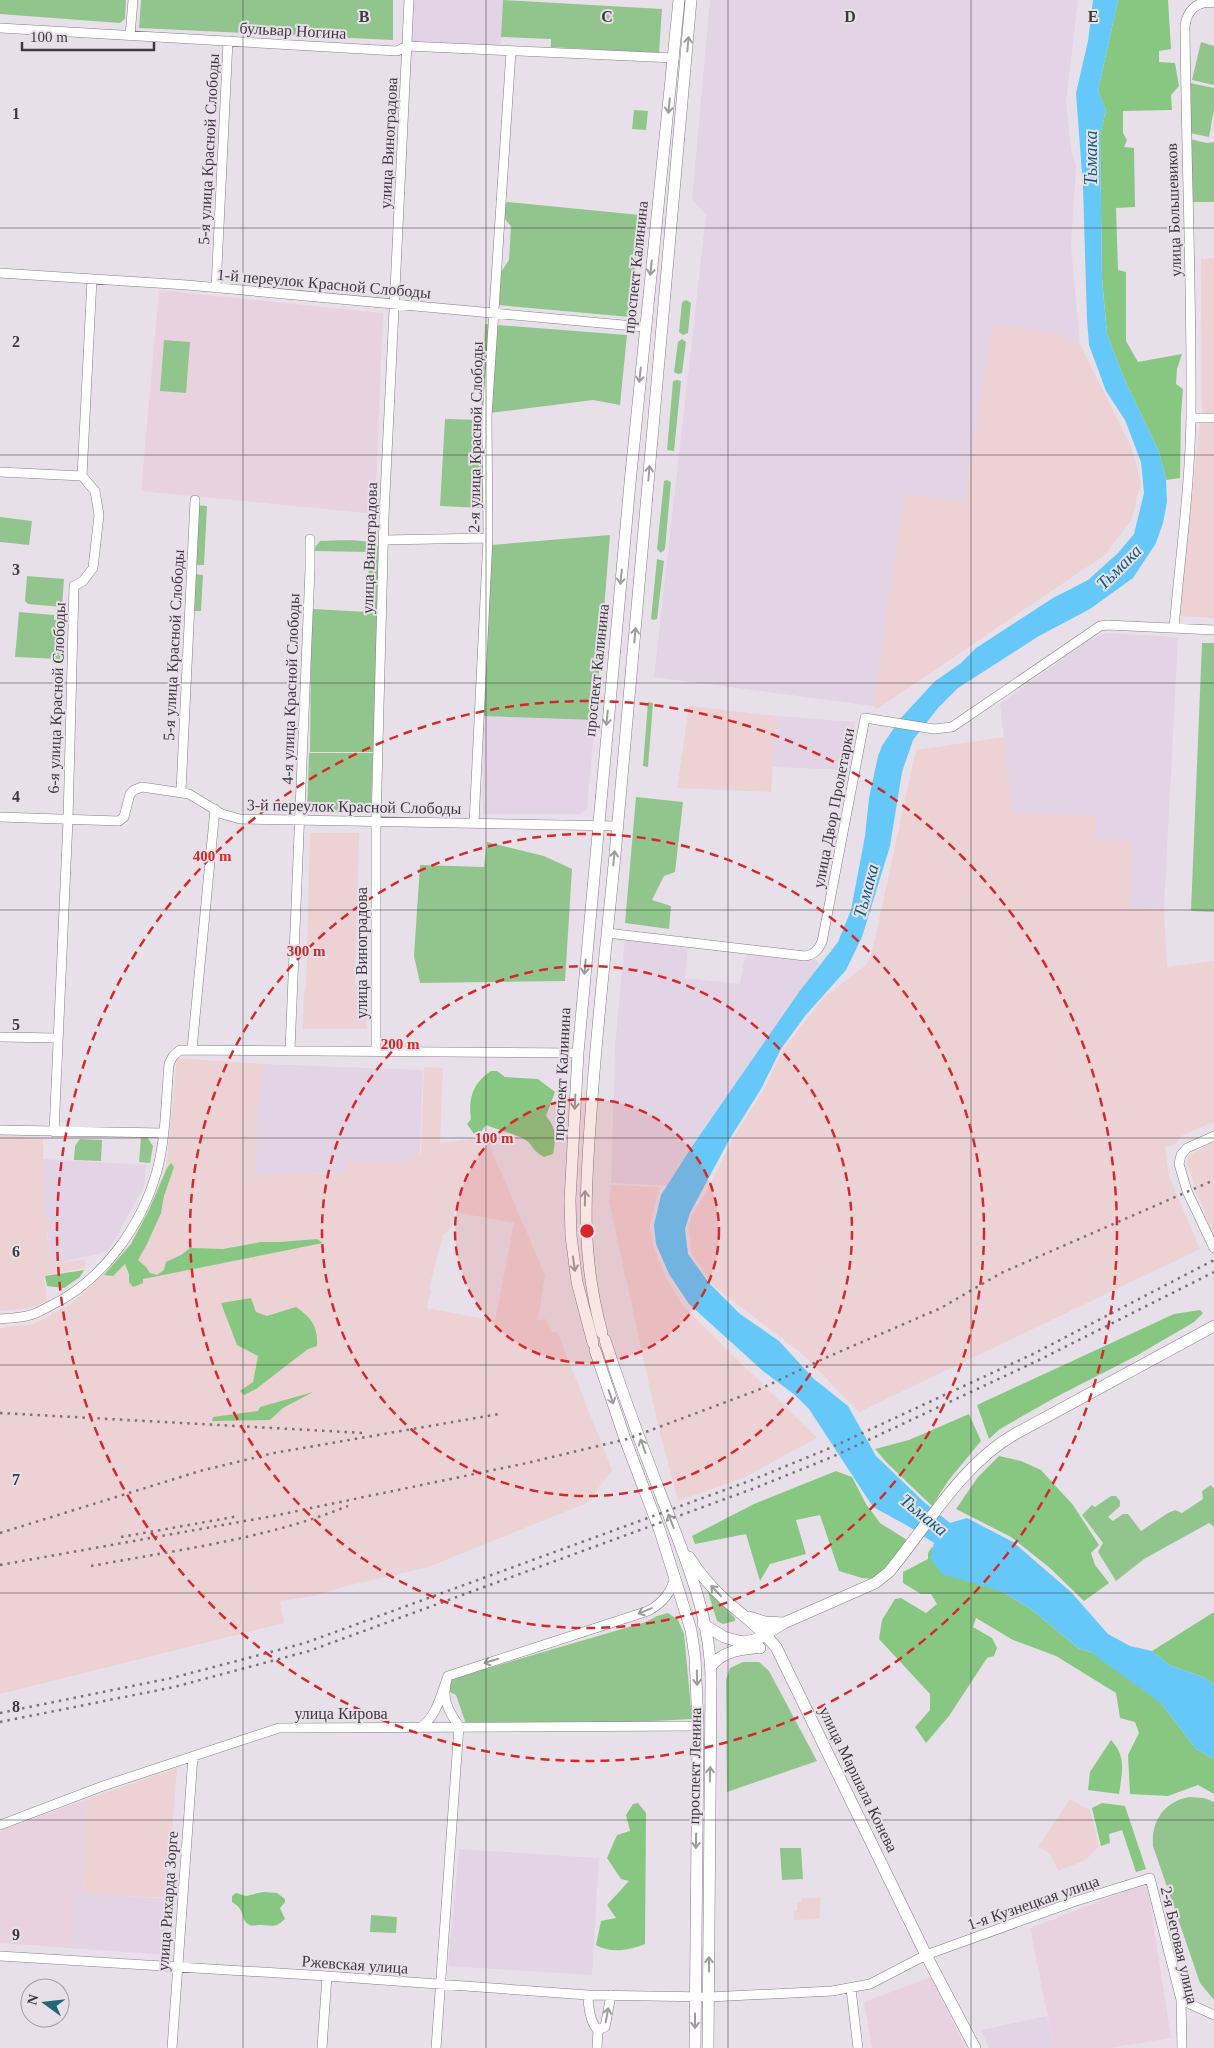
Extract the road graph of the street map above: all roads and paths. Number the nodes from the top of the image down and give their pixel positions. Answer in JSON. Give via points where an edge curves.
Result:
{"nodes":[{"id":1,"x":133,"y":0,"type":"edge"},
{"id":2,"x":409,"y":0,"type":"edge"},
{"id":3,"x":679,"y":0,"type":"edge"},
{"id":4,"x":691,"y":0,"type":"edge"},
{"id":5,"x":1214,"y":3,"type":"edge"},
{"id":6,"x":0,"y":28,"type":"edge"},
{"id":7,"x":130,"y":36,"type":"junction"},
{"id":8,"x":228,"y":41,"type":"junction"},
{"id":9,"x":407,"y":46,"type":"junction"},
{"id":10,"x":511,"y":50,"type":"junction"},
{"id":11,"x":674,"y":58,"type":"junction"},
{"id":12,"x":0,"y":273,"type":"edge"},
{"id":13,"x":92,"y":279,"type":"junction"},
{"id":14,"x":216,"y":288,"type":"junction"},
{"id":15,"x":395,"y":305,"type":"junction"},
{"id":16,"x":494,"y":314,"type":"junction"},
{"id":17,"x":645,"y":327,"type":"junction"},
{"id":18,"x":661,"y":336,"type":"junction"},
{"id":19,"x":1191,"y":418,"type":"junction"},
{"id":20,"x":1214,"y":418,"type":"edge"},
{"id":21,"x":0,"y":472,"type":"edge"},
{"id":22,"x":82,"y":476,"type":"junction"},
{"id":23,"x":195,"y":500,"type":"dead end"},
{"id":24,"x":488,"y":538,"type":"junction"},
{"id":25,"x":310,"y":539,"type":"dead end"},
{"id":26,"x":384,"y":540,"type":"junction"},
{"id":27,"x":1174,"y":628,"type":"junction"},
{"id":28,"x":1214,"y":630,"type":"edge"},
{"id":29,"x":612,"y":670,"type":"junction"},
{"id":30,"x":631,"y":684,"type":"junction"},
{"id":31,"x":181,"y":791,"type":"junction"},
{"id":32,"x":215,"y":809,"type":"junction"},
{"id":33,"x":0,"y":817,"type":"edge"},
{"id":34,"x":68,"y":820,"type":"junction"},
{"id":35,"x":300,"y":820,"type":"junction"},
{"id":36,"x":376,"y":822,"type":"junction"},
{"id":37,"x":474,"y":824,"type":"junction"},
{"id":38,"x":597,"y":826,"type":"junction"},
{"id":39,"x":617,"y":826,"type":"junction"},
{"id":40,"x":588,"y":918,"type":"junction"},
{"id":41,"x":607,"y":933,"type":"junction"},
{"id":42,"x":0,"y":1037,"type":"edge"},
{"id":43,"x":57,"y":1038,"type":"junction"},
{"id":44,"x":192,"y":1050,"type":"junction"},
{"id":45,"x":290,"y":1050,"type":"junction"},
{"id":46,"x":376,"y":1051,"type":"junction"},
{"id":47,"x":578,"y":1053,"type":"junction"},
{"id":48,"x":594,"y":1066,"type":"junction"},
{"id":49,"x":0,"y":1130,"type":"edge"},
{"id":50,"x":54,"y":1132,"type":"junction"},
{"id":51,"x":163,"y":1133,"type":"junction"},
{"id":52,"x":1214,"y":1136,"type":"edge"},
{"id":53,"x":1214,"y":1248,"type":"edge"},
{"id":54,"x":0,"y":1319,"type":"edge"},
{"id":55,"x":1214,"y":1326,"type":"edge"},
{"id":56,"x":660,"y":1492,"type":"joint"},
{"id":57,"x":647,"y":1494,"type":"joint"},
{"id":58,"x":683,"y":1549,"type":"junction"},
{"id":59,"x":675,"y":1576,"type":"junction"},
{"id":60,"x":683,"y":1602,"type":"junction"},
{"id":61,"x":740,"y":1613,"type":"junction"},
{"id":62,"x":784,"y":1623,"type":"junction"},
{"id":63,"x":707,"y":1627,"type":"junction"},
{"id":64,"x":766,"y":1635,"type":"junction"},
{"id":65,"x":735,"y":1640,"type":"junction"},
{"id":66,"x":760,"y":1648,"type":"junction"},
{"id":67,"x":780,"y":1655,"type":"junction"},
{"id":68,"x":724,"y":1656,"type":"junction"},
{"id":69,"x":711,"y":1666,"type":"junction"},
{"id":70,"x":448,"y":1676,"type":"junction"},
{"id":71,"x":459,"y":1726,"type":"junction"},
{"id":72,"x":698,"y":1726,"type":"junction"},
{"id":73,"x":421,"y":1728,"type":"junction"},
{"id":74,"x":193,"y":1756,"type":"junction"},
{"id":75,"x":0,"y":1825,"type":"edge"},
{"id":76,"x":1150,"y":1878,"type":"joint"},
{"id":77,"x":926,"y":1954,"type":"junction"},
{"id":78,"x":0,"y":1956,"type":"edge"},
{"id":79,"x":178,"y":1967,"type":"junction"},
{"id":80,"x":327,"y":1976,"type":"junction"},
{"id":81,"x":441,"y":1985,"type":"junction"},
{"id":82,"x":850,"y":1989,"type":"junction"},
{"id":83,"x":588,"y":1995,"type":"junction"},
{"id":84,"x":611,"y":1995,"type":"junction"},
{"id":85,"x":695,"y":1997,"type":"junction"},
{"id":86,"x":709,"y":1997,"type":"junction"},
{"id":87,"x":1181,"y":2000,"type":"junction"},
{"id":88,"x":1214,"y":2015,"type":"edge"},
{"id":89,"x":598,"y":2030,"type":"junction"},
{"id":90,"x":172,"y":2048,"type":"edge"},
{"id":91,"x":322,"y":2048,"type":"edge"},
{"id":92,"x":436,"y":2048,"type":"edge"},
{"id":93,"x":597,"y":2048,"type":"edge"},
{"id":94,"x":695,"y":2048,"type":"edge"},
{"id":95,"x":708,"y":2048,"type":"edge"},
{"id":96,"x":858,"y":2048,"type":"edge"},
{"id":97,"x":974,"y":2048,"type":"edge"},
{"id":98,"x":1182,"y":2048,"type":"edge"}],
"edges":[{"from":1,"to":7,"type":"street"},
{"from":2,"to":9,"type":"street","name":"улица Виноградова"},
{"from":3,"to":11,"type":"main road","name":"проспект Калинина"},
{"from":18,"to":4,"type":"main road","name":"проспект Калинина","one_way":true},
{"from":5,"to":19,"type":"street","name":"улица Большевиков","via":[[1196,6],[1185,26]]},
{"from":6,"to":7,"type":"street","name":"бульвар Ногина"},
{"from":7,"to":8,"type":"street","name":"бульвар Ногина"},
{"from":8,"to":9,"type":"street","name":"бульвар Ногина","via":[[397,51]]},
{"from":8,"to":14,"type":"street","name":"5-я улица Красной Слободы"},
{"from":9,"to":10,"type":"street","name":"бульвар Ногина"},
{"from":9,"to":15,"type":"street","name":"улица Виноградова"},
{"from":10,"to":11,"type":"street","name":"бульвар Ногина"},
{"from":10,"to":16,"type":"street","name":"2-я улица Красной Слободы"},
{"from":11,"to":17,"type":"main road","name":"проспект Калинина","one_way":true},
{"from":12,"to":13,"type":"street","name":"1-й переулок Красной Слободы"},
{"from":13,"to":14,"type":"street","name":"1-й переулок Красной Слободы"},
{"from":13,"to":22,"type":"street"},
{"from":14,"to":15,"type":"street","name":"1-й переулок Красной Слободы"},
{"from":15,"to":16,"type":"street","name":"1-й переулок Красной Слободы"},
{"from":15,"to":26,"type":"street","name":"улица Виноградова"},
{"from":16,"to":17,"type":"street","name":"1-й переулок Красной Слободы"},
{"from":16,"to":24,"type":"street","name":"2-я улица Красной Слободы","via":[[487,416]]},
{"from":17,"to":18,"type":"main road"},
{"from":17,"to":29,"type":"main road","name":"проспект Калинина","one_way":true},
{"from":30,"to":18,"type":"main road","name":"проспект Калинина","one_way":true},
{"from":19,"to":20,"type":"street"},
{"from":19,"to":27,"type":"street","name":"улица Большевиков"},
{"from":21,"to":22,"type":"street"},
{"from":22,"to":34,"type":"street","name":"6-я улица Красной Слободы","via":[[95,491],[99,515],[93,568],[83,582],[74,586]]},
{"from":23,"to":31,"type":"street","name":"5-я улица Красной Слободы"},
{"from":24,"to":26,"type":"street"},
{"from":24,"to":37,"type":"street","name":"2-я улица Красной Слободы"},
{"from":25,"to":35,"type":"street","name":"4-я улица Красной Слободы"},
{"from":26,"to":36,"type":"street","name":"улица Виноградова"},
{"from":27,"to":28,"type":"street","name":"улица Двор Пролетарки"},
{"from":27,"to":41,"type":"street","name":"улица Двор Пролетарки","via":[[1108,624],[1098,627],[956,725],[944,729],[865,718],[822,942],[815,953],[805,956]]},
{"from":29,"to":30,"type":"main road"},
{"from":29,"to":38,"type":"main road","name":"проспект Калинина","one_way":true},
{"from":30,"to":39,"type":"main road","name":"проспект Калинина"},
{"from":31,"to":32,"type":"street","name":"3-й переулок Красной Слободы"},
{"from":31,"to":34,"type":"street","name":"3-й переулок Красной Слободы","via":[[137,789],[129,796],[124,817],[119,821]]},
{"from":32,"to":35,"type":"street","name":"3-й переулок Красной Слободы","via":[[240,819]]},
{"from":32,"to":44,"type":"street"},
{"from":33,"to":34,"type":"street","name":"3-й переулок Красной Слободы"},
{"from":34,"to":43,"type":"street","name":"6-я улица Красной Слободы"},
{"from":35,"to":36,"type":"street","name":"3-й переулок Красной Слободы"},
{"from":35,"to":45,"type":"street","name":"4-я улица Красной Слободы"},
{"from":36,"to":37,"type":"street","name":"3-й переулок Красной Слободы"},
{"from":36,"to":46,"type":"street","name":"улица Виноградова"},
{"from":37,"to":38,"type":"street","name":"3-й переулок Красной Слободы"},
{"from":38,"to":39,"type":"street","name":"3-й переулок Красной Слободы"},
{"from":38,"to":40,"type":"main road","name":"проспект Калинина"},
{"from":41,"to":39,"type":"main road","name":"проспект Калинина","one_way":true},
{"from":40,"to":41,"type":"main road","via":[[596,928]]},
{"from":40,"to":47,"type":"main road","name":"проспект Калинина","one_way":true},
{"from":41,"to":48,"type":"main road","name":"проспект Калинина"},
{"from":42,"to":43,"type":"street"},
{"from":43,"to":50,"type":"street","name":"6-я улица Красной Слободы"},
{"from":44,"to":45,"type":"street"},
{"from":44,"to":51,"type":"street","via":[[180,1050],[170,1061]]},
{"from":45,"to":46,"type":"street"},
{"from":46,"to":47,"type":"street"},
{"from":47,"to":48,"type":"main road","via":[[588,1056]]},
{"from":47,"to":57,"type":"main road","name":"проспект Калинина","one_way":true,"via":[[571,1190],[571,1236],[577,1282],[594,1347]]},
{"from":56,"to":48,"type":"main road","name":"проспект Калинина","one_way":true,"via":[[603,1336],[589,1270],[585,1215]]},
{"from":49,"to":50,"type":"street"},
{"from":50,"to":51,"type":"street"},
{"from":51,"to":54,"type":"street","via":[[158,1168],[146,1200],[114,1253],[80,1289],[64,1300],[31,1315]]},
{"from":52,"to":53,"type":"street","via":[[1187,1148],[1179,1164],[1187,1191]]},
{"from":55,"to":62,"type":"main road","via":[[990,1450],[967,1473],[889,1572],[875,1583]]},
{"from":58,"to":56,"type":"main road","name":"проспект Ленина","one_way":true},
{"from":57,"to":59,"type":"main road","name":"проспект Ленина"},
{"from":61,"to":58,"type":"main road","name":"улица Маршала Конева","one_way":true,"via":[[706,1580]]},
{"from":58,"to":63,"type":"main road","name":"проспект Ленина"},
{"from":59,"to":60,"type":"main road","name":"проспект Ленина"},
{"from":59,"to":70,"type":"street","one_way":true,"via":[[667,1595],[648,1610]]},
{"from":60,"to":63,"type":"main road"},
{"from":60,"to":72,"type":"main road","name":"проспект Ленина","one_way":true,"via":[[696,1658]]},
{"from":61,"to":62,"type":"main road","via":[[765,1622]]},
{"from":61,"to":64,"type":"main road","name":"улица Маршала Конева"},
{"from":62,"to":64,"type":"main road"},
{"from":62,"to":67,"type":"main road","via":[[779,1641]]},
{"from":63,"to":65,"type":"main road"},
{"from":63,"to":69,"type":"main road","name":"проспект Ленина"},
{"from":64,"to":65,"type":"main road","via":[[754,1641]]},
{"from":64,"to":67,"type":"main road","name":"улица Маршала Конева"},
{"from":65,"to":66,"type":"main road"},
{"from":65,"to":68,"type":"main road"},
{"from":66,"to":67,"type":"main road"},
{"from":66,"to":68,"type":"main road"},
{"from":67,"to":77,"type":"main road","name":"улица Маршала Конева"},
{"from":68,"to":69,"type":"main road"},
{"from":86,"to":69,"type":"main road","name":"проспект Ленина","one_way":true},
{"from":70,"to":71,"type":"street","via":[[445,1702]]},
{"from":70,"to":73,"type":"street","via":[[432,1716]]},
{"from":71,"to":72,"type":"street","name":"улица Кирова"},
{"from":71,"to":73,"type":"street","name":"улица Кирова"},
{"from":71,"to":81,"type":"street"},
{"from":72,"to":85,"type":"main road","name":"проспект Ленина","one_way":true},
{"from":73,"to":74,"type":"street","name":"улица Кирова","via":[[279,1728]]},
{"from":74,"to":75,"type":"street","name":"улица Кирова"},
{"from":74,"to":79,"type":"street","name":"улица Рихарда Зорге"},
{"from":76,"to":77,"type":"street","name":"1-я Кузнецкая улица"},
{"from":76,"to":87,"type":"street","name":"2-я Беговая улица"},
{"from":77,"to":82,"type":"street","name":"1-я Кузнецкая улица","via":[[870,1984]]},
{"from":77,"to":97,"type":"main road","name":"улица Маршала Конева"},
{"from":78,"to":79,"type":"street","name":"Ржевская улица"},
{"from":79,"to":80,"type":"street","name":"Ржевская улица"},
{"from":79,"to":90,"type":"street","name":"улица Рихарда Зорге"},
{"from":80,"to":81,"type":"street","name":"Ржевская улица"},
{"from":80,"to":91,"type":"street"},
{"from":81,"to":83,"type":"street","name":"Ржевская улица"},
{"from":81,"to":92,"type":"street"},
{"from":82,"to":86,"type":"street","name":"Ржевская улица"},
{"from":82,"to":96,"type":"street"},
{"from":83,"to":84,"type":"street","name":"Ржевская улица"},
{"from":83,"to":89,"type":"street"},
{"from":84,"to":85,"type":"street","name":"Ржевская улица"},
{"from":89,"to":84,"type":"street","one_way":true,"via":[[605,2027]]},
{"from":85,"to":86,"type":"street","name":"Ржевская улица"},
{"from":85,"to":94,"type":"main road","name":"проспект Ленина","one_way":true},
{"from":86,"to":95,"type":"main road","name":"проспект Ленина"},
{"from":87,"to":88,"type":"street"},
{"from":87,"to":98,"type":"street","name":"2-я Беговая улица"},
{"from":89,"to":93,"type":"street"}]}
